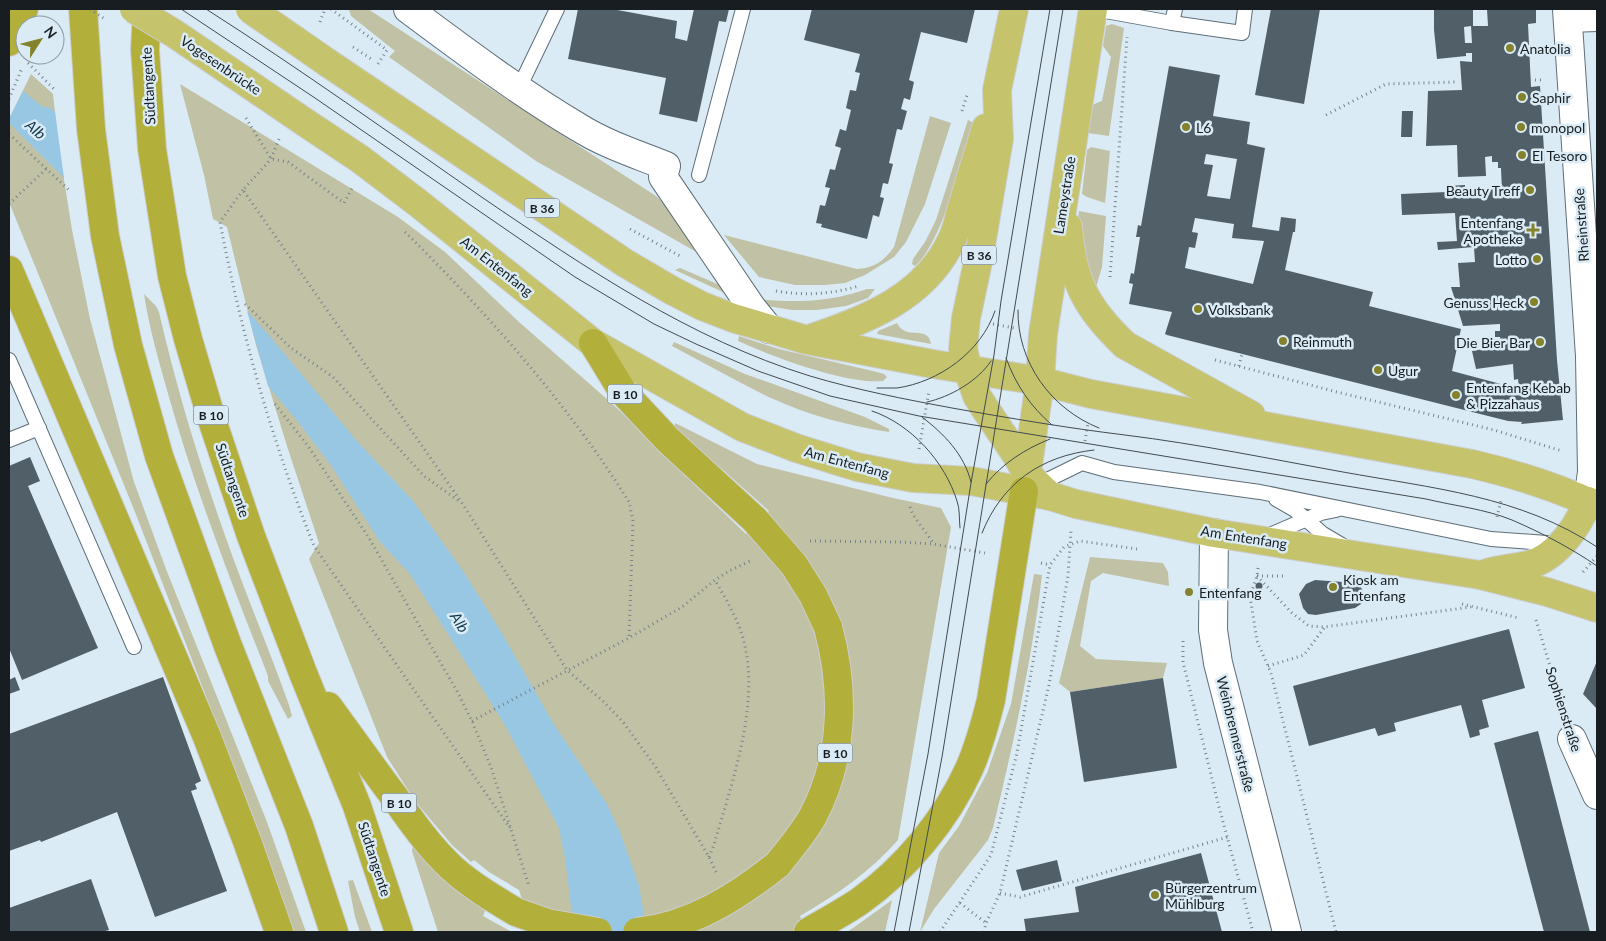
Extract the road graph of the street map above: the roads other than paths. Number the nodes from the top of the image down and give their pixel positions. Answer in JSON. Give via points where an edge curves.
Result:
{"nodes":[{"id":1,"x":24,"y":9,"type":"edge"},
{"id":2,"x":83,"y":9,"type":"edge"},
{"id":3,"x":134,"y":9,"type":"edge"},
{"id":4,"x":146,"y":9,"type":"edge"},
{"id":5,"x":250,"y":9,"type":"edge"},
{"id":6,"x":408,"y":9,"type":"edge"},
{"id":7,"x":557,"y":9,"type":"edge"},
{"id":8,"x":743,"y":9,"type":"edge"},
{"id":9,"x":1014,"y":9,"type":"edge"},
{"id":10,"x":1094,"y":9,"type":"edge"},
{"id":11,"x":1175,"y":9,"type":"edge"},
{"id":12,"x":1245,"y":9,"type":"edge"},
{"id":13,"x":1568,"y":14,"type":"edge"},
{"id":14,"x":1597,"y":16,"type":"edge"},
{"id":15,"x":1172,"y":23,"type":"junction"},
{"id":16,"x":9,"y":42,"type":"edge"},
{"id":17,"x":518,"y":88,"type":"junction"},
{"id":18,"x":998,"y":90,"type":"junction"},
{"id":19,"x":306,"y":123,"type":"joint"},
{"id":20,"x":699,"y":175,"type":"dead end"},
{"id":21,"x":1065,"y":192,"type":"junction"},
{"id":22,"x":9,"y":270,"type":"edge"},
{"id":23,"x":769,"y":329,"type":"junction"},
{"id":24,"x":807,"y":340,"type":"junction"},
{"id":25,"x":593,"y":343,"type":"junction"},
{"id":26,"x":1594,"y":356,"type":"edge"},
{"id":27,"x":9,"y":360,"type":"edge"},
{"id":28,"x":968,"y":370,"type":"junction"},
{"id":29,"x":1040,"y":381,"type":"junction"},
{"id":30,"x":1272,"y":427,"type":"junction"},
{"id":31,"x":39,"y":428,"type":"junction"},
{"id":32,"x":9,"y":440,"type":"edge"},
{"id":33,"x":1035,"y":486,"type":"junction"},
{"id":34,"x":1260,"y":492,"type":"junction"},
{"id":35,"x":1593,"y":504,"type":"edge"},
{"id":36,"x":1344,"y":509,"type":"junction"},
{"id":37,"x":1307,"y":520,"type":"junction"},
{"id":38,"x":1214,"y":533,"type":"junction"},
{"id":39,"x":1260,"y":539,"type":"junction"},
{"id":40,"x":1561,"y":544,"type":"junction"},
{"id":41,"x":1360,"y":556,"type":"junction"},
{"id":42,"x":1480,"y":575,"type":"junction"},
{"id":43,"x":1597,"y":608,"type":"edge"},
{"id":44,"x":134,"y":647,"type":"dead end"},
{"id":45,"x":303,"y":673,"type":"junction"},
{"id":46,"x":1572,"y":739,"type":"road end"},
{"id":47,"x":1597,"y":795,"type":"edge"},
{"id":48,"x":279,"y":932,"type":"edge"},
{"id":49,"x":334,"y":932,"type":"edge"},
{"id":50,"x":399,"y":932,"type":"edge"},
{"id":51,"x":598,"y":932,"type":"edge"},
{"id":52,"x":638,"y":932,"type":"edge"},
{"id":53,"x":808,"y":932,"type":"edge"},
{"id":54,"x":1287,"y":932,"type":"edge"}],
"edges":[{"from":1,"to":16,"type":"highway"},
{"from":2,"to":49,"type":"highway","via":[[91,129],[105,236],[128,345],[159,456],[228,646],[299,826]]},
{"from":3,"to":19,"type":"main road","name":"Vogesenbrücke","bridge":true},
{"from":4,"to":45,"type":"highway","name":"Südtangente","number":"B 10","via":[[145,50],[152,148],[172,276],[212,420],[251,536]]},
{"from":5,"to":23,"type":"main road","number":"B 36","bridge":true,"via":[[625,263],[702,306]]},
{"from":6,"to":17,"type":"street"},
{"from":7,"to":17,"type":"lane"},
{"from":8,"to":20,"type":"lane"},
{"from":9,"to":18,"type":"main road","number":"B 36"},
{"from":10,"to":15,"type":"lane"},
{"from":10,"to":21,"type":"main road","name":"Lameystraße"},
{"from":11,"to":15,"type":"lane"},
{"from":12,"to":15,"type":"lane","via":[[1242,33]]},
{"from":13,"to":14,"type":"street"},
{"from":13,"to":26,"type":"street","name":"Rheinstraße"},
{"from":17,"to":23,"type":"street","via":[[579,128],[666,166],[663,177]]},
{"from":18,"to":24,"type":"main road","via":[[953,236],[943,256],[916,287],[883,310]]},
{"from":18,"to":28,"type":"main road","number":"B 36","via":[[999,139],[966,318],[963,349]]},
{"from":19,"to":25,"type":"main road","name":"Am Entenfang","via":[[418,203]]},
{"from":21,"to":29,"type":"main road","name":"Lameystraße"},
{"from":21,"to":30,"type":"main road","via":[[1069,248],[1075,273],[1084,297],[1108,329],[1125,345]]},
{"from":22,"to":48,"type":"highway","via":[[206,737]]},
{"from":23,"to":24,"type":"main road","number":"B 36"},
{"from":24,"to":28,"type":"main road","number":"B 36"},
{"from":25,"to":33,"type":"main road","name":"Am Entenfang","via":[[742,427],[796,448],[858,467],[913,478]]},
{"from":25,"to":52,"type":"highway","number":"B 10","bridge":true,"via":[[623,392],[755,520],[794,565],[828,627],[839,680],[839,728],[834,761],[813,816],[796,842],[777,865],[718,906],[688,920]]},
{"from":26,"to":35,"type":"street","name":"Rheinstraße"},
{"from":27,"to":31,"type":"lane"},
{"from":28,"to":29,"type":"main road"},
{"from":28,"to":33,"type":"main road","via":[[984,407]]},
{"from":29,"to":30,"type":"main road","via":[[1091,394]]},
{"from":29,"to":33,"type":"main road","name":"Lameystraße"},
{"from":30,"to":35,"type":"main road","via":[[1508,472]]},
{"from":31,"to":32,"type":"lane"},
{"from":31,"to":44,"type":"lane"},
{"from":33,"to":34,"type":"lane","via":[[1082,463],[1114,472]]},
{"from":33,"to":38,"type":"main road","name":"Am Entenfang","via":[[1076,504]]},
{"from":33,"to":53,"type":"highway","via":[[991,700],[969,769],[948,807],[910,856],[860,901]]},
{"from":34,"to":36,"type":"lane"},
{"from":34,"to":37,"type":"lane","via":[[1280,501]]},
{"from":35,"to":40,"type":"main road"},
{"from":36,"to":37,"type":"lane","via":[[1321,513]]},
{"from":36,"to":40,"type":"lane","via":[[1491,540]]},
{"from":37,"to":39,"type":"lane"},
{"from":37,"to":41,"type":"lane","via":[[1323,534]]},
{"from":38,"to":39,"type":"main road","name":"Am Entenfang"},
{"from":38,"to":54,"type":"street","name":"Weinbrennerstraße","via":[[1213,630],[1218,663]]},
{"from":39,"to":41,"type":"main road","name":"Am Entenfang"},
{"from":40,"to":42,"type":"main road","via":[[1530,564]]},
{"from":41,"to":42,"type":"main road","name":"Am Entenfang"},
{"from":42,"to":43,"type":"main road"},
{"from":45,"to":50,"type":"highway","name":"Südtangente","number":"B 10","via":[[357,806]]},
{"from":45,"to":51,"type":"highway","number":"B 10","bridge":true,"via":[[407,815],[453,869],[516,912],[547,923]]},
{"from":46,"to":47,"type":"street","name":"Sophienstraße"}]}
